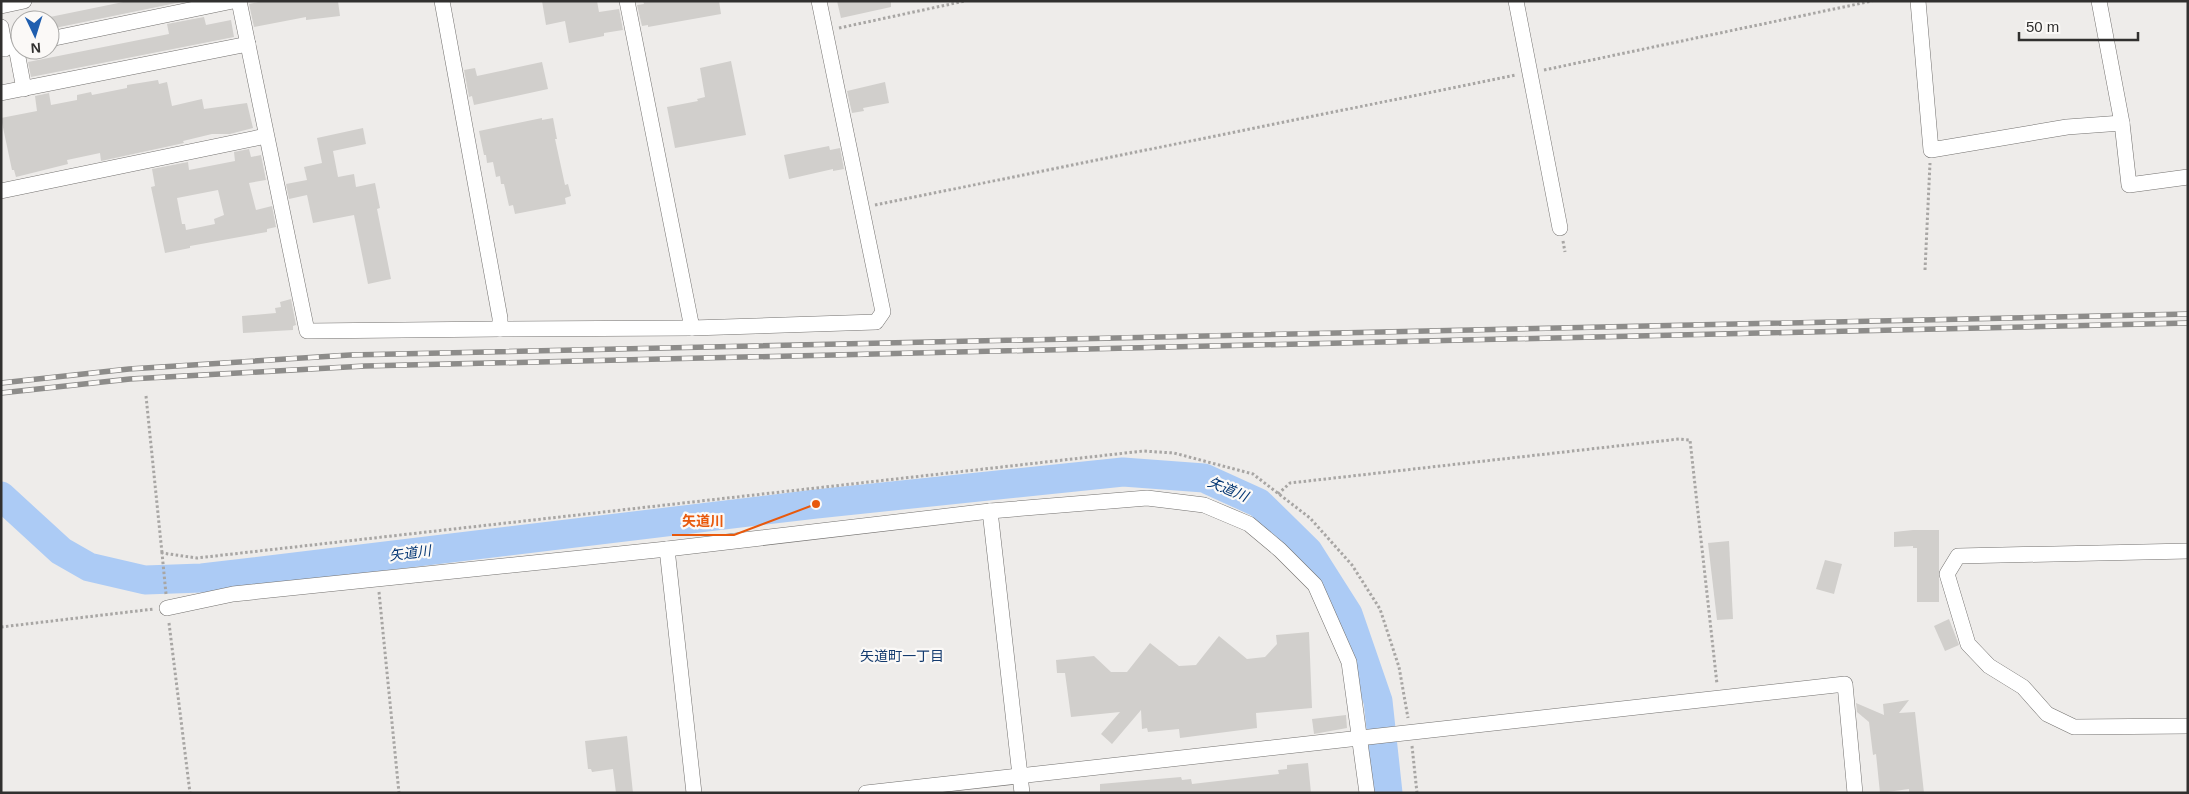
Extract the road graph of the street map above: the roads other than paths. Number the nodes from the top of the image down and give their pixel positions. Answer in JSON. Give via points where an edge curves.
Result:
{"nodes":[{"id":1,"x":24,"y":1,"type":"edge"},
{"id":2,"x":233,"y":1,"type":"edge"},
{"id":3,"x":239,"y":1,"type":"edge"},
{"id":4,"x":442,"y":1,"type":"edge"},
{"id":5,"x":627,"y":1,"type":"edge"},
{"id":6,"x":819,"y":1,"type":"edge"},
{"id":7,"x":1516,"y":1,"type":"edge"},
{"id":8,"x":1918,"y":1,"type":"edge"},
{"id":9,"x":2099,"y":1,"type":"edge"},
{"id":10,"x":1,"y":6,"type":"edge"},
{"id":11,"x":1,"y":27,"type":"edge"},
{"id":12,"x":60,"y":38,"type":"edge"},
{"id":13,"x":248,"y":44,"type":"junction"},
{"id":14,"x":10,"y":46,"type":"edge"},
{"id":15,"x":15,"y":60,"type":"edge"},
{"id":16,"x":24,"y":88,"type":"junction"},
{"id":17,"x":1,"y":93,"type":"edge"},
{"id":18,"x":2122,"y":123,"type":"junction"},
{"id":19,"x":266,"y":136,"type":"junction"},
{"id":20,"x":2188,"y":177,"type":"edge"},
{"id":21,"x":1,"y":191,"type":"edge"},
{"id":22,"x":1560,"y":228,"type":"dead end"},
{"id":23,"x":692,"y":328,"type":"junction"},
{"id":24,"x":500,"y":329,"type":"junction"},
{"id":25,"x":990,"y":511,"type":"junction"},
{"id":26,"x":667,"y":549,"type":"junction"},
{"id":27,"x":2188,"y":551,"type":"edge"},
{"id":28,"x":167,"y":608,"type":"road end"},
{"id":29,"x":2188,"y":726,"type":"edge"},
{"id":30,"x":1364,"y":737,"type":"junction"},
{"id":31,"x":1020,"y":776,"type":"junction"},
{"id":32,"x":694,"y":793,"type":"edge"},
{"id":33,"x":866,"y":793,"type":"edge"},
{"id":34,"x":1022,"y":793,"type":"edge"},
{"id":35,"x":1367,"y":793,"type":"edge"},
{"id":36,"x":1855,"y":793,"type":"edge"}],
"edges":[{"from":1,"to":10,"type":"street"},
{"from":2,"to":12,"type":"street"},
{"from":3,"to":13,"type":"street"},
{"from":4,"to":24,"type":"street"},
{"from":5,"to":23,"type":"street"},
{"from":6,"to":23,"type":"street","via":[[883,312],[876,322]]},
{"from":7,"to":22,"type":"street"},
{"from":8,"to":18,"type":"street","via":[[1931,150],[2067,127]]},
{"from":9,"to":18,"type":"street"},
{"from":11,"to":14,"type":"street"},
{"from":13,"to":16,"type":"street"},
{"from":13,"to":19,"type":"street"},
{"from":15,"to":16,"type":"street"},
{"from":16,"to":17,"type":"street"},
{"from":18,"to":20,"type":"street","via":[[2129,185]]},
{"from":19,"to":21,"type":"street"},
{"from":19,"to":24,"type":"street","via":[[307,331]]},
{"from":23,"to":24,"type":"street"},
{"from":25,"to":26,"type":"street"},
{"from":25,"to":30,"type":"street","via":[[1147,498],[1204,505],[1249,524],[1315,585],[1349,662]]},
{"from":25,"to":31,"type":"street"},
{"from":26,"to":28,"type":"street","via":[[233,594]]},
{"from":26,"to":32,"type":"street"},
{"from":27,"to":29,"type":"street","via":[[1958,556],[1947,574],[1968,644],[1989,666],[2023,687],[2047,714],[2074,727]]},
{"from":30,"to":31,"type":"street"},
{"from":30,"to":35,"type":"street"},
{"from":30,"to":36,"type":"street","via":[[1845,684]]},
{"from":31,"to":33,"type":"street"},
{"from":31,"to":34,"type":"street"}]}
